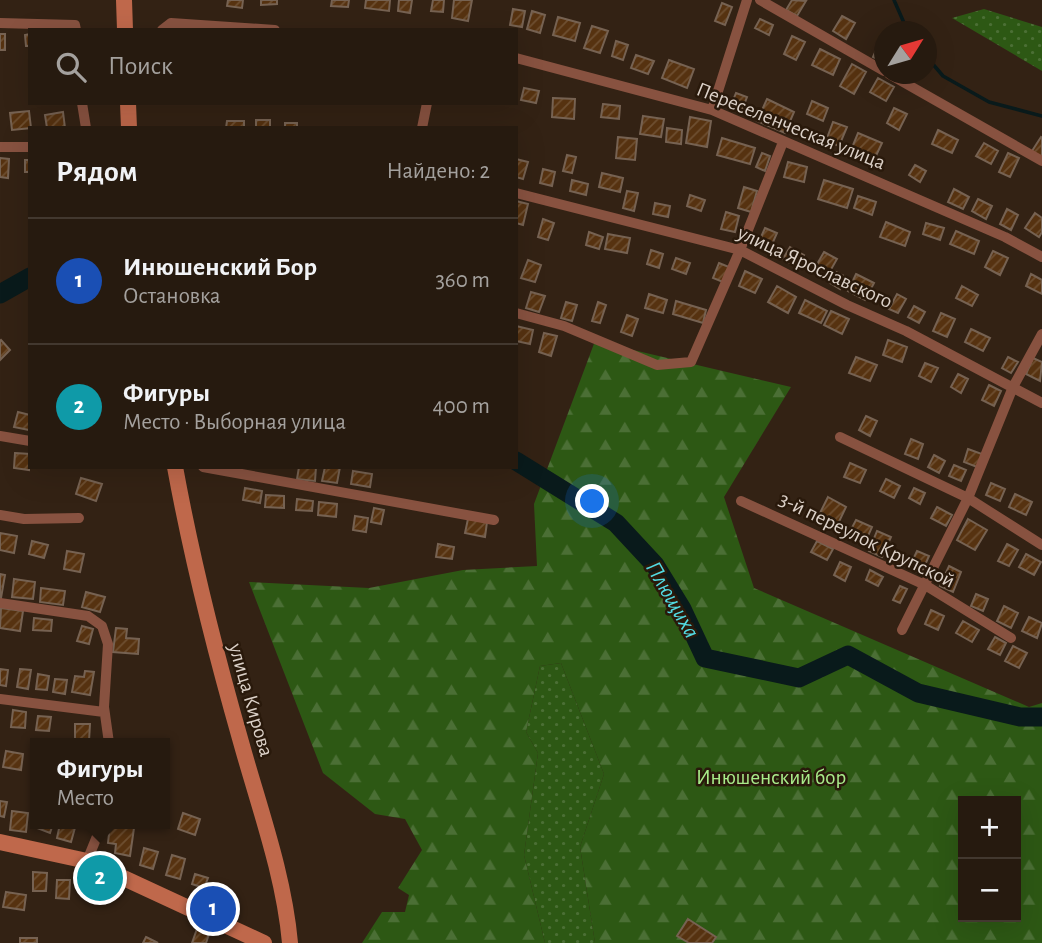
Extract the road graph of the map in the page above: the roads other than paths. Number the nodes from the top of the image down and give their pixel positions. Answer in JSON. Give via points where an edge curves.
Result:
{"nodes":[{"id":1,"x":124,"y":0,"type":"edge"},
{"id":2,"x":747,"y":0,"type":"edge"},
{"id":3,"x":760,"y":0,"type":"edge"},
{"id":4,"x":0,"y":23,"type":"edge"},
{"id":5,"x":76,"y":28,"type":"edge"},
{"id":6,"x":125,"y":28,"type":"edge"},
{"id":7,"x":165,"y":28,"type":"edge"},
{"id":8,"x":245,"y":28,"type":"edge"},
{"id":9,"x":518,"y":59,"type":"edge"},
{"id":10,"x":874,"y":65,"type":"edge"},
{"id":11,"x":908,"y":84,"type":"edge"},
{"id":12,"x":82,"y":105,"type":"edge"},
{"id":13,"x":128,"y":105,"type":"edge"},
{"id":14,"x":427,"y":105,"type":"edge"},
{"id":15,"x":712,"y":110,"type":"junction"},
{"id":16,"x":86,"y":126,"type":"edge"},
{"id":17,"x":130,"y":126,"type":"edge"},
{"id":18,"x":422,"y":126,"type":"edge"},
{"id":19,"x":783,"y":142,"type":"junction"},
{"id":20,"x":0,"y":147,"type":"edge"},
{"id":21,"x":28,"y":147,"type":"edge"},
{"id":22,"x":1042,"y":161,"type":"edge"},
{"id":23,"x":518,"y":194,"type":"edge"},
{"id":24,"x":740,"y":250,"type":"junction"},
{"id":25,"x":1042,"y":257,"type":"edge"},
{"id":26,"x":518,"y":314,"type":"edge"},
{"id":27,"x":1042,"y":334,"type":"edge"},
{"id":28,"x":1013,"y":387,"type":"junction"},
{"id":29,"x":1042,"y":403,"type":"edge"},
{"id":30,"x":0,"y":436,"type":"edge"},
{"id":31,"x":839,"y":437,"type":"dead end"},
{"id":32,"x":28,"y":440,"type":"edge"},
{"id":33,"x":175,"y":469,"type":"edge"},
{"id":34,"x":214,"y":469,"type":"edge"},
{"id":35,"x":968,"y":498,"type":"junction"},
{"id":36,"x":741,"y":501,"type":"dead end"},
{"id":37,"x":0,"y":515,"type":"edge"},
{"id":38,"x":79,"y":518,"type":"dead end"},
{"id":39,"x":494,"y":520,"type":"dead end"},
{"id":40,"x":1042,"y":545,"type":"edge"},
{"id":41,"x":925,"y":584,"type":"junction"},
{"id":42,"x":0,"y":603,"type":"edge"},
{"id":43,"x":902,"y":630,"type":"dead end"},
{"id":44,"x":1011,"y":638,"type":"dead end"},
{"id":45,"x":0,"y":699,"type":"edge"},
{"id":46,"x":104,"y":712,"type":"junction"},
{"id":47,"x":108,"y":738,"type":"edge"},
{"id":48,"x":100,"y":829,"type":"edge"},
{"id":49,"x":0,"y":842,"type":"edge"},
{"id":50,"x":88,"y":860,"type":"junction"},
{"id":51,"x":264,"y":943,"type":"edge"},
{"id":52,"x":290,"y":943,"type":"edge"}],
"edges":[{"from":1,"to":6,"type":"main road"},
{"from":2,"to":15,"type":"street"},
{"from":3,"to":10,"type":"street"},
{"from":4,"to":5,"type":"street"},
{"from":7,"to":8,"type":"street","via":[[171,23]]},
{"from":9,"to":15,"type":"street","name":"Переселенческая улица"},
{"from":11,"to":22,"type":"street"},
{"from":12,"to":16,"type":"street"},
{"from":13,"to":17,"type":"main road"},
{"from":14,"to":18,"type":"street"},
{"from":15,"to":19,"type":"street","name":"Переселенческая улица"},
{"from":19,"to":24,"type":"street"},
{"from":19,"to":25,"type":"street","name":"Переселенческая улица"},
{"from":20,"to":21,"type":"street"},
{"from":23,"to":24,"type":"street","name":"улица Ярославского"},
{"from":24,"to":26,"type":"street","via":[[691,362],[657,365],[564,326]]},
{"from":24,"to":28,"type":"street","name":"улица Ярославского"},
{"from":27,"to":28,"type":"street"},
{"from":28,"to":29,"type":"street","name":"улица Ярославского"},
{"from":28,"to":35,"type":"street"},
{"from":30,"to":32,"type":"street"},
{"from":31,"to":35,"type":"street"},
{"from":33,"to":52,"type":"main road","name":"улица Кирова","via":[[211,636],[272,851]]},
{"from":34,"to":39,"type":"street"},
{"from":35,"to":40,"type":"street"},
{"from":35,"to":41,"type":"street"},
{"from":36,"to":41,"type":"street","name":"3-й переулок Крупской"},
{"from":37,"to":38,"type":"street"},
{"from":41,"to":43,"type":"street"},
{"from":41,"to":44,"type":"street","name":"3-й переулок Крупской"},
{"from":42,"to":46,"type":"street","via":[[88,616],[99,622],[106,631],[108,649]]},
{"from":45,"to":46,"type":"street"},
{"from":46,"to":47,"type":"street"},
{"from":48,"to":50,"type":"street"},
{"from":49,"to":50,"type":"main road"},
{"from":50,"to":51,"type":"main road"}]}
